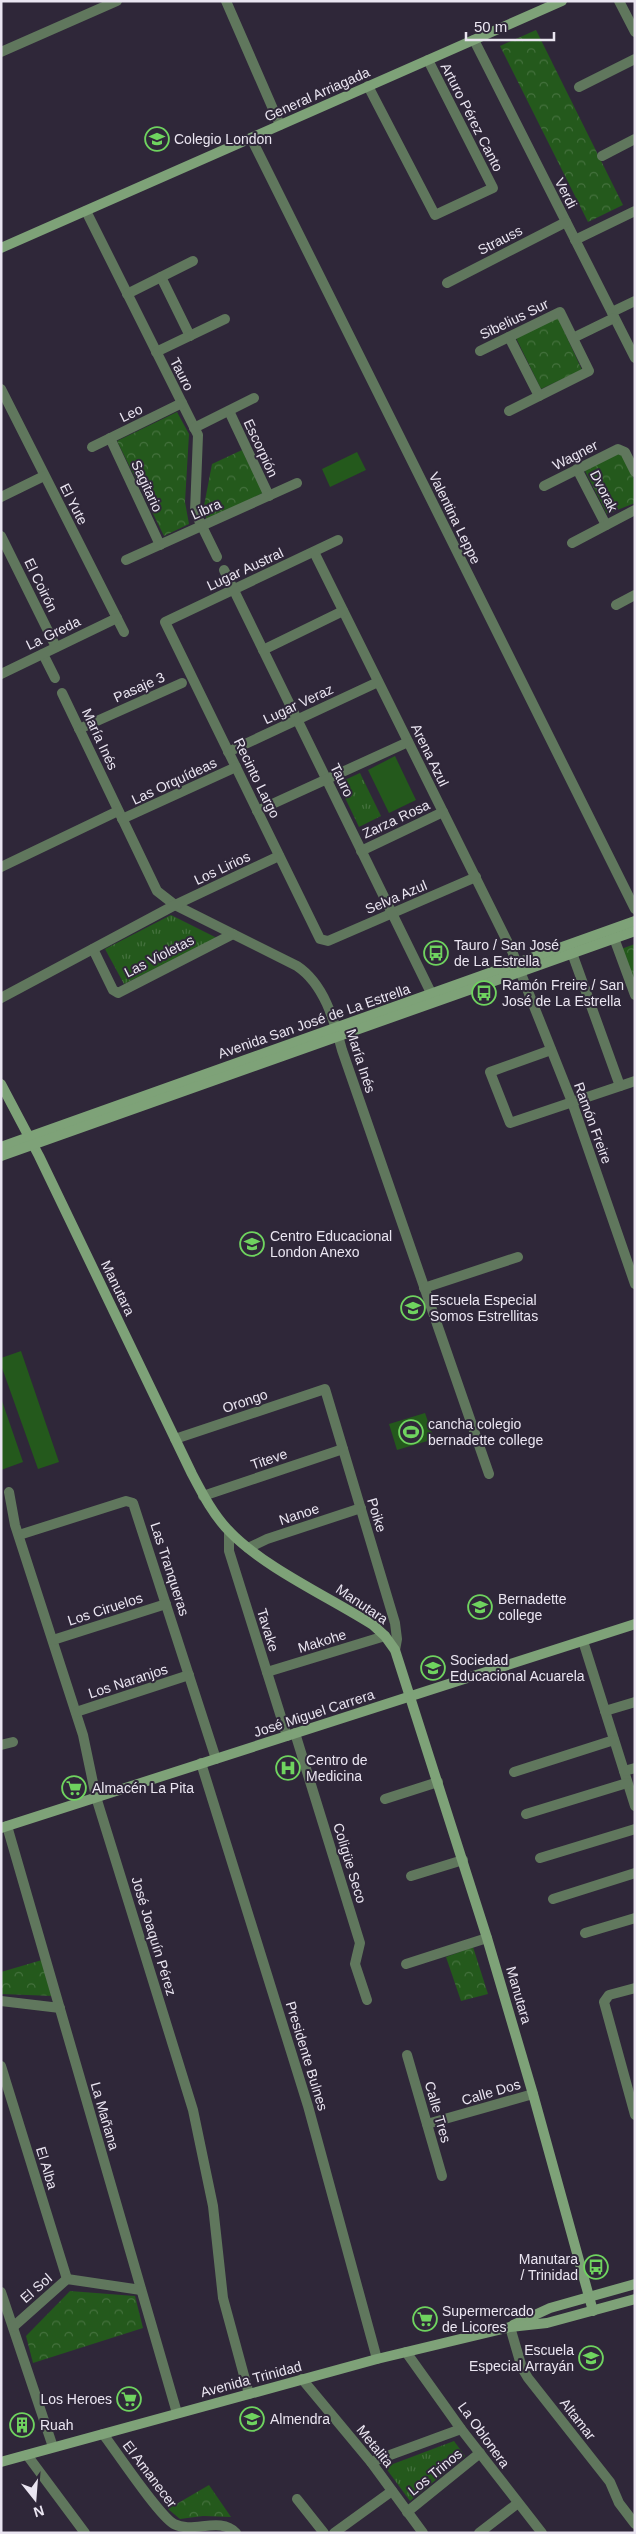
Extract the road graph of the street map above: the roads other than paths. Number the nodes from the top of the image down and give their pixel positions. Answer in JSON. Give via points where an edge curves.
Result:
{"nodes":[{"id":1,"x":117,"y":1,"type":"edge"},
{"id":2,"x":226,"y":1,"type":"edge"},
{"id":3,"x":562,"y":1,"type":"edge"},
{"id":4,"x":619,"y":1,"type":"edge"},
{"id":5,"x":635,"y":32,"type":"edge"},
{"id":6,"x":474,"y":40,"type":"junction"},
{"id":7,"x":1,"y":52,"type":"edge"},
{"id":8,"x":635,"y":59,"type":"edge"},
{"id":9,"x":428,"y":60,"type":"junction"},
{"id":10,"x":368,"y":86,"type":"junction"},
{"id":11,"x":579,"y":87,"type":"dead end"},
{"id":12,"x":280,"y":125,"type":"junction"},
{"id":13,"x":251,"y":138,"type":"junction"},
{"id":14,"x":635,"y":139,"type":"edge"},
{"id":15,"x":602,"y":156,"type":"dead end"},
{"id":16,"x":86,"y":211,"type":"junction"},
{"id":17,"x":635,"y":211,"type":"edge"},
{"id":18,"x":566,"y":222,"type":"junction"},
{"id":19,"x":575,"y":240,"type":"junction"},
{"id":20,"x":2,"y":247,"type":"edge"},
{"id":21,"x":193,"y":262,"type":"dead end"},
{"id":22,"x":161,"y":277,"type":"junction"},
{"id":23,"x":447,"y":284,"type":"dead end"},
{"id":24,"x":127,"y":294,"type":"junction"},
{"id":25,"x":635,"y":300,"type":"edge"},
{"id":26,"x":613,"y":315,"type":"junction"},
{"id":27,"x":225,"y":318,"type":"dead end"},
{"id":28,"x":190,"y":336,"type":"junction"},
{"id":29,"x":509,"y":336,"type":"junction"},
{"id":30,"x":573,"y":338,"type":"junction"},
{"id":31,"x":480,"y":351,"type":"dead end"},
{"id":32,"x":156,"y":352,"type":"junction"},
{"id":33,"x":635,"y":358,"type":"edge"},
{"id":34,"x":1,"y":389,"type":"edge"},
{"id":35,"x":539,"y":396,"type":"junction"},
{"id":36,"x":254,"y":398,"type":"dead end"},
{"id":37,"x":182,"y":404,"type":"junction"},
{"id":38,"x":229,"y":411,"type":"junction"},
{"id":39,"x":509,"y":411,"type":"dead end"},
{"id":40,"x":194,"y":428,"type":"junction"},
{"id":41,"x":110,"y":438,"type":"junction"},
{"id":42,"x":92,"y":447,"type":"dead end"},
{"id":43,"x":577,"y":469,"type":"junction"},
{"id":44,"x":635,"y":472,"type":"edge"},
{"id":45,"x":44,"y":476,"type":"junction"},
{"id":46,"x":297,"y":484,"type":"dead end"},
{"id":47,"x":544,"y":486,"type":"dead end"},
{"id":48,"x":269,"y":496,"type":"junction"},
{"id":49,"x":1,"y":497,"type":"edge"},
{"id":50,"x":635,"y":510,"type":"edge"},
{"id":51,"x":606,"y":525,"type":"junction"},
{"id":52,"x":202,"y":526,"type":"junction"},
{"id":53,"x":1,"y":536,"type":"edge"},
{"id":54,"x":338,"y":540,"type":"dead end"},
{"id":55,"x":572,"y":543,"type":"dead end"},
{"id":56,"x":160,"y":545,"type":"junction"},
{"id":57,"x":314,"y":552,"type":"junction"},
{"id":58,"x":217,"y":557,"type":"dead end"},
{"id":59,"x":126,"y":560,"type":"dead end"},
{"id":60,"x":224,"y":570,"type":"dead end"},
{"id":61,"x":233,"y":589,"type":"junction"},
{"id":62,"x":635,"y":596,"type":"edge"},
{"id":63,"x":616,"y":605,"type":"dead end"},
{"id":64,"x":343,"y":611,"type":"junction"},
{"id":65,"x":117,"y":618,"type":"junction"},
{"id":66,"x":165,"y":622,"type":"joint"},
{"id":67,"x":124,"y":632,"type":"dead end"},
{"id":68,"x":56,"y":647,"type":"junction"},
{"id":69,"x":263,"y":650,"type":"junction"},
{"id":70,"x":43,"y":654,"type":"junction"},
{"id":71,"x":1,"y":674,"type":"edge"},
{"id":72,"x":55,"y":678,"type":"dead end"},
{"id":73,"x":378,"y":682,"type":"junction"},
{"id":74,"x":182,"y":683,"type":"dead end"},
{"id":75,"x":62,"y":693,"type":"dead end"},
{"id":76,"x":297,"y":719,"type":"junction"},
{"id":77,"x":80,"y":729,"type":"junction"},
{"id":78,"x":408,"y":742,"type":"junction"},
{"id":79,"x":228,"y":752,"type":"junction"},
{"id":80,"x":236,"y":767,"type":"junction"},
{"id":81,"x":326,"y":779,"type":"junction"},
{"id":82,"x":257,"y":811,"type":"junction"},
{"id":83,"x":443,"y":812,"type":"junction"},
{"id":84,"x":120,"y":815,"type":"junction"},
{"id":85,"x":361,"y":851,"type":"junction"},
{"id":86,"x":279,"y":856,"type":"junction"},
{"id":87,"x":1,"y":867,"type":"edge"},
{"id":88,"x":476,"y":877,"type":"junction"},
{"id":89,"x":175,"y":905,"type":"junction"},
{"id":90,"x":635,"y":909,"type":"edge"},
{"id":91,"x":392,"y":914,"type":"junction"},
{"id":92,"x":635,"y":921,"type":"edge"},
{"id":93,"x":635,"y":932,"type":"edge"},
{"id":94,"x":233,"y":934,"type":"junction"},
{"id":95,"x":614,"y":938,"type":"junction"},
{"id":96,"x":328,"y":942,"type":"joint"},
{"id":97,"x":94,"y":949,"type":"junction"},
{"id":98,"x":572,"y":953,"type":"junction"},
{"id":99,"x":518,"y":968,"type":"junction"},
{"id":100,"x":635,"y":995,"type":"edge"},
{"id":101,"x":1,"y":998,"type":"edge"},
{"id":102,"x":433,"y":998,"type":"junction"},
{"id":103,"x":337,"y":1032,"type":"junction"},
{"id":104,"x":551,"y":1050,"type":"junction"},
{"id":105,"x":635,"y":1081,"type":"edge"},
{"id":106,"x":1,"y":1084,"type":"edge"},
{"id":107,"x":620,"y":1086,"type":"junction"},
{"id":108,"x":572,"y":1102,"type":"junction"},
{"id":109,"x":30,"y":1141,"type":"junction"},
{"id":110,"x":1,"y":1147,"type":"edge"},
{"id":111,"x":1,"y":1156,"type":"edge"},
{"id":112,"x":518,"y":1256,"type":"dead end"},
{"id":113,"x":635,"y":1284,"type":"edge"},
{"id":114,"x":424,"y":1288,"type":"junction"},
{"id":115,"x":324,"y":1389,"type":"joint"},
{"id":116,"x":175,"y":1439,"type":"junction"},
{"id":117,"x":343,"y":1449,"type":"junction"},
{"id":118,"x":489,"y":1474,"type":"dead end"},
{"id":119,"x":10,"y":1492,"type":"dead end"},
{"id":120,"x":204,"y":1496,"type":"junction"},
{"id":121,"x":361,"y":1508,"type":"junction"},
{"id":122,"x":229,"y":1531,"type":"junction"},
{"id":123,"x":19,"y":1536,"type":"junction"},
{"id":124,"x":248,"y":1548,"type":"junction"},
{"id":125,"x":166,"y":1604,"type":"junction"},
{"id":126,"x":635,"y":1624,"type":"edge"},
{"id":127,"x":386,"y":1636,"type":"junction"},
{"id":128,"x":53,"y":1640,"type":"junction"},
{"id":129,"x":583,"y":1641,"type":"junction"},
{"id":130,"x":394,"y":1650,"type":"junction"},
{"id":131,"x":267,"y":1672,"type":"junction"},
{"id":132,"x":189,"y":1675,"type":"junction"},
{"id":133,"x":411,"y":1696,"type":"junction"},
{"id":134,"x":635,"y":1702,"type":"edge"},
{"id":135,"x":76,"y":1712,"type":"junction"},
{"id":136,"x":605,"y":1712,"type":"junction"},
{"id":137,"x":291,"y":1734,"type":"junction"},
{"id":138,"x":614,"y":1740,"type":"junction"},
{"id":139,"x":13,"y":1742,"type":"dead end"},
{"id":140,"x":1,"y":1745,"type":"edge"},
{"id":141,"x":216,"y":1759,"type":"junction"},
{"id":142,"x":201,"y":1764,"type":"junction"},
{"id":143,"x":635,"y":1768,"type":"edge"},
{"id":144,"x":624,"y":1771,"type":"junction"},
{"id":145,"x":514,"y":1772,"type":"dead end"},
{"id":146,"x":438,"y":1782,"type":"junction"},
{"id":147,"x":628,"y":1783,"type":"junction"},
{"id":148,"x":96,"y":1797,"type":"junction"},
{"id":149,"x":385,"y":1799,"type":"dead end"},
{"id":150,"x":635,"y":1806,"type":"edge"},
{"id":151,"x":526,"y":1814,"type":"dead end"},
{"id":152,"x":4,"y":1827,"type":"edge"},
{"id":153,"x":635,"y":1829,"type":"edge"},
{"id":154,"x":540,"y":1858,"type":"dead end"},
{"id":155,"x":463,"y":1860,"type":"junction"},
{"id":156,"x":635,"y":1873,"type":"edge"},
{"id":157,"x":411,"y":1876,"type":"dead end"},
{"id":158,"x":553,"y":1899,"type":"dead end"},
{"id":159,"x":635,"y":1918,"type":"edge"},
{"id":160,"x":585,"y":1933,"type":"dead end"},
{"id":161,"x":487,"y":1938,"type":"junction"},
{"id":162,"x":406,"y":1964,"type":"dead end"},
{"id":163,"x":635,"y":1988,"type":"edge"},
{"id":164,"x":367,"y":2000,"type":"dead end"},
{"id":165,"x":1,"y":2001,"type":"edge"},
{"id":166,"x":60,"y":2008,"type":"junction"},
{"id":167,"x":408,"y":2055,"type":"dead end"},
{"id":168,"x":1,"y":2066,"type":"edge"},
{"id":169,"x":533,"y":2094,"type":"junction"},
{"id":170,"x":633,"y":2102,"type":"edge"},
{"id":171,"x":635,"y":2115,"type":"edge"},
{"id":172,"x":427,"y":2124,"type":"junction"},
{"id":173,"x":442,"y":2176,"type":"dead end"},
{"id":174,"x":67,"y":2279,"type":"junction"},
{"id":175,"x":635,"y":2284,"type":"edge"},
{"id":176,"x":141,"y":2290,"type":"junction"},
{"id":177,"x":1,"y":2292,"type":"edge"},
{"id":178,"x":589,"y":2297,"type":"junction"},
{"id":179,"x":635,"y":2299,"type":"edge"},
{"id":180,"x":592,"y":2311,"type":"junction"},
{"id":181,"x":13,"y":2326,"type":"junction"},
{"id":182,"x":510,"y":2327,"type":"junction"},
{"id":183,"x":406,"y":2352,"type":"junction"},
{"id":184,"x":377,"y":2359,"type":"junction"},
{"id":185,"x":302,"y":2379,"type":"junction"},
{"id":186,"x":249,"y":2394,"type":"junction"},
{"id":187,"x":177,"y":2413,"type":"junction"},
{"id":188,"x":461,"y":2430,"type":"junction"},
{"id":189,"x":103,"y":2434,"type":"junction"},
{"id":190,"x":53,"y":2448,"type":"junction"},
{"id":191,"x":480,"y":2454,"type":"junction"},
{"id":192,"x":27,"y":2455,"type":"junction"},
{"id":193,"x":1,"y":2462,"type":"edge"},
{"id":194,"x":371,"y":2462,"type":"junction"},
{"id":195,"x":392,"y":2490,"type":"junction"},
{"id":196,"x":297,"y":2500,"type":"dead end"},
{"id":197,"x":518,"y":2503,"type":"junction"},
{"id":198,"x":408,"y":2512,"type":"junction"},
{"id":199,"x":635,"y":2524,"type":"edge"},
{"id":200,"x":230,"y":2531,"type":"edge"},
{"id":201,"x":84,"y":2533,"type":"edge"},
{"id":202,"x":324,"y":2533,"type":"edge"},
{"id":203,"x":334,"y":2533,"type":"edge"},
{"id":204,"x":423,"y":2533,"type":"edge"},
{"id":205,"x":479,"y":2533,"type":"edge"},
{"id":206,"x":542,"y":2533,"type":"edge"}],
"edges":[{"from":1,"to":7,"type":"street"},
{"from":2,"to":12,"type":"street"},
{"from":3,"to":6,"type":"main road","name":"General Arriagada"},
{"from":4,"to":5,"type":"street"},
{"from":6,"to":9,"type":"main road","name":"General Arriagada"},
{"from":6,"to":18,"type":"street","name":"Verdi"},
{"from":8,"to":11,"type":"street"},
{"from":9,"to":10,"type":"main road","name":"General Arriagada"},
{"from":9,"to":10,"type":"street","name":"Arturo Pérez Canto","via":[[493,188],[435,215]]},
{"from":10,"to":12,"type":"main road","name":"General Arriagada"},
{"from":12,"to":13,"type":"main road","name":"General Arriagada"},
{"from":13,"to":16,"type":"main road","name":"General Arriagada"},
{"from":13,"to":90,"type":"street","name":"Valentina Leppe"},
{"from":14,"to":15,"type":"street"},
{"from":16,"to":20,"type":"main road","name":"General Arriagada"},
{"from":16,"to":24,"type":"street","name":"Tauro"},
{"from":17,"to":19,"type":"street"},
{"from":18,"to":19,"type":"street","name":"Verdi"},
{"from":18,"to":23,"type":"street","name":"Strauss"},
{"from":19,"to":26,"type":"street","name":"Verdi"},
{"from":21,"to":22,"type":"street"},
{"from":22,"to":24,"type":"street"},
{"from":22,"to":28,"type":"street"},
{"from":24,"to":32,"type":"street","name":"Tauro"},
{"from":25,"to":26,"type":"street"},
{"from":26,"to":30,"type":"street"},
{"from":26,"to":33,"type":"street","name":"Verdi"},
{"from":27,"to":28,"type":"street"},
{"from":28,"to":32,"type":"street"},
{"from":29,"to":30,"type":"street","name":"Sibelius Sur","via":[[560,312]]},
{"from":29,"to":31,"type":"street","name":"Sibelius Sur"},
{"from":29,"to":35,"type":"street"},
{"from":30,"to":35,"type":"street","via":[[589,371]]},
{"from":32,"to":37,"type":"street","name":"Tauro"},
{"from":34,"to":45,"type":"street","name":"El Yute"},
{"from":35,"to":39,"type":"street"},
{"from":36,"to":38,"type":"street"},
{"from":37,"to":40,"type":"street","name":"Tauro"},
{"from":37,"to":41,"type":"street","name":"Leo"},
{"from":38,"to":40,"type":"street"},
{"from":38,"to":48,"type":"street","name":"Escorpión"},
{"from":40,"to":52,"type":"street","name":"Tauro","via":[[198,435],[196,512]]},
{"from":41,"to":42,"type":"street","name":"Leo"},
{"from":41,"to":56,"type":"street","name":"Sagitario"},
{"from":43,"to":44,"type":"street","name":"Wagner","via":[[618,448],[625,452]]},
{"from":43,"to":47,"type":"street","name":"Wagner"},
{"from":43,"to":51,"type":"street","name":"Dvorak"},
{"from":45,"to":49,"type":"street"},
{"from":45,"to":65,"type":"street","name":"El Yute"},
{"from":46,"to":48,"type":"street","name":"Libra"},
{"from":48,"to":52,"type":"street","name":"Libra"},
{"from":50,"to":51,"type":"street"},
{"from":51,"to":55,"type":"street"},
{"from":52,"to":56,"type":"street","name":"Libra"},
{"from":52,"to":58,"type":"street","name":"Tauro"},
{"from":53,"to":68,"type":"street","name":"El Coirón"},
{"from":54,"to":57,"type":"street","name":"Lugar Austral"},
{"from":56,"to":59,"type":"street","name":"Libra"},
{"from":57,"to":61,"type":"street","name":"Lugar Austral"},
{"from":57,"to":64,"type":"street","name":"Arena Azul"},
{"from":60,"to":61,"type":"street","name":"Tauro"},
{"from":61,"to":66,"type":"street","name":"Lugar Austral"},
{"from":61,"to":69,"type":"street","name":"Tauro"},
{"from":62,"to":63,"type":"street"},
{"from":64,"to":69,"type":"street"},
{"from":64,"to":73,"type":"street","name":"Arena Azul"},
{"from":65,"to":67,"type":"street","name":"El Yute"},
{"from":65,"to":68,"type":"street","name":"La Greda"},
{"from":66,"to":79,"type":"street","name":"Recinto Largo"},
{"from":68,"to":70,"type":"street","name":"La Greda"},
{"from":69,"to":76,"type":"street","name":"Tauro"},
{"from":70,"to":71,"type":"street","name":"La Greda"},
{"from":70,"to":72,"type":"street"},
{"from":73,"to":76,"type":"street","name":"Lugar Veraz"},
{"from":73,"to":78,"type":"street","name":"Arena Azul"},
{"from":74,"to":77,"type":"street","name":"Pasaje 3"},
{"from":75,"to":77,"type":"street","name":"María Inés"},
{"from":76,"to":79,"type":"street","name":"Lugar Veraz"},
{"from":76,"to":81,"type":"street","name":"Tauro"},
{"from":77,"to":84,"type":"street","name":"María Inés"},
{"from":78,"to":81,"type":"street"},
{"from":78,"to":83,"type":"street","name":"Arena Azul"},
{"from":79,"to":80,"type":"street","name":"Recinto Largo"},
{"from":80,"to":82,"type":"street","name":"Recinto Largo"},
{"from":80,"to":84,"type":"street","name":"Las Orquídeas"},
{"from":81,"to":82,"type":"street"},
{"from":81,"to":85,"type":"street","name":"Tauro"},
{"from":82,"to":86,"type":"street","name":"Recinto Largo"},
{"from":83,"to":85,"type":"street","name":"Zarza Rosa"},
{"from":83,"to":88,"type":"street","name":"Arena Azul"},
{"from":84,"to":87,"type":"street","name":"Las Orquídeas"},
{"from":84,"to":89,"type":"street","name":"María Inés","via":[[157,891]]},
{"from":85,"to":91,"type":"street","name":"Tauro"},
{"from":86,"to":89,"type":"street","name":"Los Lirios"},
{"from":86,"to":96,"type":"street","name":"Recinto Largo","via":[[320,940]]},
{"from":88,"to":91,"type":"street","name":"Selva Azul"},
{"from":88,"to":99,"type":"street","name":"Arena Azul"},
{"from":89,"to":94,"type":"street","name":"María Inés"},
{"from":89,"to":97,"type":"street"},
{"from":91,"to":96,"type":"street","name":"Selva Azul"},
{"from":91,"to":102,"type":"street","name":"Tauro"},
{"from":92,"to":99,"type":"main road","name":"Avenida San José de La Estrella"},
{"from":93,"to":95,"type":"main road","name":"Avenida San José de La Estrella"},
{"from":94,"to":97,"type":"street","name":"Las Violetas","via":[[118,993],[113,990]]},
{"from":94,"to":103,"type":"street","name":"María Inés","via":[[309,975],[332,1013]]},
{"from":95,"to":98,"type":"main road","name":"Avenida San José de La Estrella"},
{"from":95,"to":100,"type":"street"},
{"from":97,"to":101,"type":"street"},
{"from":98,"to":99,"type":"main road","name":"Avenida San José de La Estrella"},
{"from":98,"to":107,"type":"street"},
{"from":99,"to":102,"type":"main road","name":"Avenida San José de La Estrella"},
{"from":99,"to":104,"type":"street","name":"Ramón Freire"},
{"from":102,"to":103,"type":"main road","name":"Avenida San José de La Estrella"},
{"from":103,"to":109,"type":"main road","name":"Avenida San José de La Estrella"},
{"from":103,"to":114,"type":"street","name":"María Inés"},
{"from":104,"to":108,"type":"street","name":"Ramón Freire"},
{"from":104,"to":108,"type":"street","via":[[490,1072],[510,1123]]},
{"from":105,"to":107,"type":"street"},
{"from":106,"to":109,"type":"main road","name":"Manutara"},
{"from":107,"to":108,"type":"street"},
{"from":108,"to":113,"type":"street","name":"Ramón Freire"},
{"from":109,"to":110,"type":"main road","name":"Avenida San José de La Estrella"},
{"from":109,"to":111,"type":"main road","name":"Avenida San José de La Estrella"},
{"from":109,"to":116,"type":"main road","name":"Manutara"},
{"from":112,"to":114,"type":"street"},
{"from":114,"to":118,"type":"street","name":"María Inés"},
{"from":115,"to":116,"type":"street","name":"Orongo"},
{"from":115,"to":117,"type":"street","name":"Poike"},
{"from":116,"to":120,"type":"main road","name":"Manutara"},
{"from":117,"to":120,"type":"street","name":"Titeve"},
{"from":117,"to":121,"type":"street","name":"Poike"},
{"from":119,"to":123,"type":"street","name":"José Joaquín Pérez"},
{"from":120,"to":122,"type":"main road","name":"Manutara"},
{"from":121,"to":124,"type":"street","name":"Nanoe"},
{"from":121,"to":130,"type":"street","name":"Poike","via":[[395,1623],[397,1638]]},
{"from":122,"to":124,"type":"main road","name":"Manutara"},
{"from":122,"to":131,"type":"street","name":"Tavake","via":[[230,1551]]},
{"from":123,"to":125,"type":"street","name":"Las Tranqueras","via":[[131,1502],[136,1507]]},
{"from":123,"to":128,"type":"street","name":"José Joaquín Pérez"},
{"from":124,"to":127,"type":"main road","name":"Manutara"},
{"from":125,"to":128,"type":"street","name":"Los Ciruelos"},
{"from":125,"to":132,"type":"street","name":"Las Tranqueras"},
{"from":126,"to":129,"type":"main road","name":"José Miguel Carrera"},
{"from":127,"to":130,"type":"main road","name":"Manutara"},
{"from":127,"to":131,"type":"street","name":"Makohe"},
{"from":128,"to":135,"type":"street","name":"José Joaquín Pérez"},
{"from":129,"to":133,"type":"main road","name":"José Miguel Carrera"},
{"from":129,"to":136,"type":"street"},
{"from":130,"to":133,"type":"main road","name":"Manutara"},
{"from":131,"to":137,"type":"street","name":"Tavake"},
{"from":132,"to":135,"type":"street","name":"Los Naranjos"},
{"from":132,"to":141,"type":"street","name":"Las Tranqueras"},
{"from":133,"to":137,"type":"main road","name":"José Miguel Carrera"},
{"from":133,"to":146,"type":"main road","name":"Manutara"},
{"from":134,"to":136,"type":"street"},
{"from":135,"to":148,"type":"street","name":"José Joaquín Pérez"},
{"from":136,"to":138,"type":"street"},
{"from":137,"to":141,"type":"main road","name":"José Miguel Carrera"},
{"from":137,"to":164,"type":"street","name":"Coligüe Seco","via":[[360,1943],[355,1964]]},
{"from":138,"to":144,"type":"street"},
{"from":138,"to":145,"type":"street"},
{"from":139,"to":140,"type":"street"},
{"from":141,"to":142,"type":"main road","name":"José Miguel Carrera"},
{"from":142,"to":148,"type":"main road","name":"José Miguel Carrera"},
{"from":142,"to":184,"type":"street","name":"Presidente Bulnes","via":[[306,2098]]},
{"from":143,"to":144,"type":"street"},
{"from":144,"to":147,"type":"street"},
{"from":146,"to":149,"type":"street"},
{"from":146,"to":155,"type":"main road","name":"Manutara"},
{"from":147,"to":150,"type":"street"},
{"from":147,"to":151,"type":"street"},
{"from":148,"to":152,"type":"main road","name":"José Miguel Carrera"},
{"from":148,"to":186,"type":"street","name":"José Joaquín Pérez","via":[[193,2110],[213,2206],[223,2298]]},
{"from":152,"to":166,"type":"street","name":"La Mañana"},
{"from":153,"to":154,"type":"street"},
{"from":155,"to":157,"type":"street"},
{"from":155,"to":161,"type":"main road","name":"Manutara"},
{"from":156,"to":158,"type":"street"},
{"from":159,"to":160,"type":"street"},
{"from":161,"to":162,"type":"street"},
{"from":161,"to":169,"type":"main road","name":"Manutara"},
{"from":163,"to":170,"type":"street","via":[[609,1995],[604,2002]]},
{"from":165,"to":166,"type":"street"},
{"from":166,"to":176,"type":"street","name":"La Mañana"},
{"from":167,"to":172,"type":"street","name":"Calle Tres"},
{"from":168,"to":174,"type":"street","name":"El Alba"},
{"from":169,"to":172,"type":"street","name":"Calle Dos"},
{"from":169,"to":178,"type":"main road","name":"Manutara"},
{"from":170,"to":171,"type":"street"},
{"from":172,"to":173,"type":"street","name":"Calle Tres"},
{"from":174,"to":176,"type":"street","name":"El Sol"},
{"from":174,"to":181,"type":"street","name":"El Sol"},
{"from":175,"to":178,"type":"main road","name":"Avenida Trinidad"},
{"from":176,"to":187,"type":"street","name":"La Mañana"},
{"from":177,"to":181,"type":"street"},
{"from":178,"to":180,"type":"main road","name":"Manutara"},
{"from":178,"to":182,"type":"main road","name":"Avenida Trinidad","via":[[539,2312]]},
{"from":179,"to":180,"type":"main road","name":"Avenida Trinidad"},
{"from":180,"to":182,"type":"main road","name":"Avenida Trinidad","via":[[547,2323]]},
{"from":181,"to":190,"type":"street"},
{"from":182,"to":183,"type":"main road","name":"Avenida Trinidad"},
{"from":182,"to":199,"type":"street","name":"Altamar","via":[[528,2378],[610,2482]]},
{"from":183,"to":184,"type":"main road","name":"Avenida Trinidad"},
{"from":183,"to":188,"type":"street","name":"La Oblonera"},
{"from":184,"to":185,"type":"main road","name":"Avenida Trinidad"},
{"from":185,"to":186,"type":"main road","name":"Avenida Trinidad"},
{"from":185,"to":194,"type":"street","name":"Metalita"},
{"from":186,"to":187,"type":"main road","name":"Avenida Trinidad"},
{"from":187,"to":189,"type":"main road","name":"Avenida Trinidad"},
{"from":188,"to":191,"type":"street","name":"La Oblonera"},
{"from":188,"to":194,"type":"street"},
{"from":189,"to":190,"type":"main road","name":"Avenida Trinidad"},
{"from":189,"to":200,"type":"street","name":"El Amanecer","via":[[168,2520],[185,2527],[216,2525]]},
{"from":190,"to":192,"type":"main road","name":"Avenida Trinidad"},
{"from":191,"to":197,"type":"street","name":"La Oblonera"},
{"from":191,"to":198,"type":"street","name":"Los Trinos"},
{"from":192,"to":193,"type":"main road","name":"Avenida Trinidad"},
{"from":192,"to":201,"type":"street"},
{"from":194,"to":195,"type":"street","name":"Metalita"},
{"from":195,"to":198,"type":"street","name":"Metalita"},
{"from":195,"to":203,"type":"street"},
{"from":196,"to":202,"type":"street"},
{"from":197,"to":205,"type":"street"},
{"from":197,"to":206,"type":"street","name":"La Oblonera"},
{"from":198,"to":204,"type":"street","name":"Metalita"}]}
